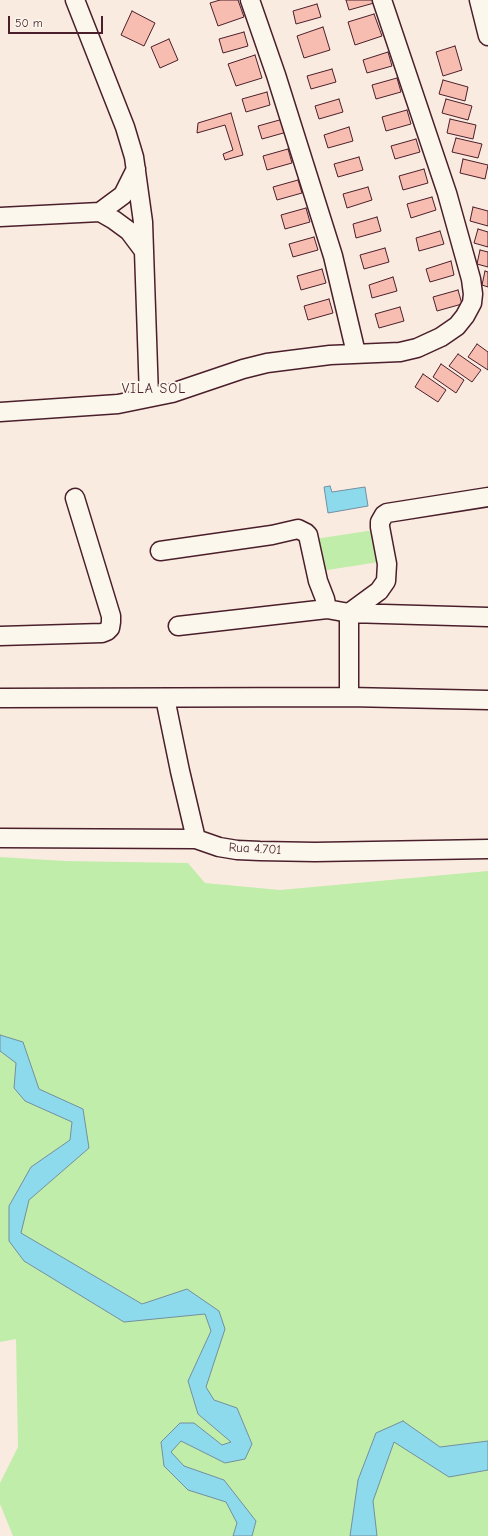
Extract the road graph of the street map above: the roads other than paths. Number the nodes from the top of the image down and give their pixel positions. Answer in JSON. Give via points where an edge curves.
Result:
{"nodes":[{"id":1,"x":75,"y":0,"type":"edge"},
{"id":2,"x":250,"y":0,"type":"edge"},
{"id":3,"x":382,"y":0,"type":"edge"},
{"id":4,"x":479,"y":0,"type":"edge"},
{"id":5,"x":488,"y":36,"type":"edge"},
{"id":6,"x":136,"y":169,"type":"junction"},
{"id":7,"x":100,"y":212,"type":"junction"},
{"id":8,"x":0,"y":217,"type":"edge"},
{"id":9,"x":144,"y":251,"type":"junction"},
{"id":10,"x":356,"y":353,"type":"junction"},
{"id":11,"x":148,"y":397,"type":"junction"},
{"id":12,"x":0,"y":412,"type":"edge"},
{"id":13,"x":488,"y":497,"type":"edge"},
{"id":14,"x":75,"y":498,"type":"dead end"},
{"id":15,"x":160,"y":551,"type":"dead end"},
{"id":16,"x":327,"y":609,"type":"junction"},
{"id":17,"x":349,"y":613,"type":"junction"},
{"id":18,"x":488,"y":617,"type":"edge"},
{"id":19,"x":178,"y":626,"type":"dead end"},
{"id":20,"x":0,"y":634,"type":"edge"},
{"id":21,"x":349,"y":697,"type":"junction"},
{"id":22,"x":0,"y":698,"type":"edge"},
{"id":23,"x":165,"y":698,"type":"junction"},
{"id":24,"x":488,"y":700,"type":"edge"},
{"id":25,"x":0,"y":838,"type":"edge"},
{"id":26,"x":196,"y":839,"type":"junction"},
{"id":27,"x":488,"y":849,"type":"edge"}],
"edges":[{"from":1,"to":6,"type":"street","via":[[125,128]]},
{"from":2,"to":10,"type":"street","via":[[281,89],[333,256]]},
{"from":3,"to":10,"type":"street","via":[[447,193],[471,280],[472,303],[457,326],[417,348],[400,352]]},
{"from":4,"to":5,"type":"street"},
{"from":6,"to":7,"type":"street","via":[[123,195]]},
{"from":6,"to":9,"type":"street"},
{"from":7,"to":8,"type":"street"},
{"from":7,"to":9,"type":"street","via":[[129,231]]},
{"from":9,"to":11,"type":"street"},
{"from":10,"to":11,"type":"street","via":[[267,363],[172,393]]},
{"from":11,"to":12,"type":"street","via":[[118,404]]},
{"from":13,"to":17,"type":"street","via":[[384,515],[380,527],[387,564],[386,581],[379,591]]},
{"from":14,"to":20,"type":"street","via":[[111,616],[110,628],[102,633]]},
{"from":15,"to":16,"type":"street","via":[[302,530],[308,535]]},
{"from":16,"to":17,"type":"street"},
{"from":16,"to":19,"type":"street"},
{"from":17,"to":18,"type":"street"},
{"from":17,"to":21,"type":"street"},
{"from":21,"to":23,"type":"street"},
{"from":21,"to":24,"type":"street"},
{"from":22,"to":23,"type":"street"},
{"from":23,"to":26,"type":"street"},
{"from":25,"to":26,"type":"street","name":"Rua 4.701"},
{"from":26,"to":27,"type":"street","name":"Rua 4.701","via":[[237,850],[315,852]]}]}
